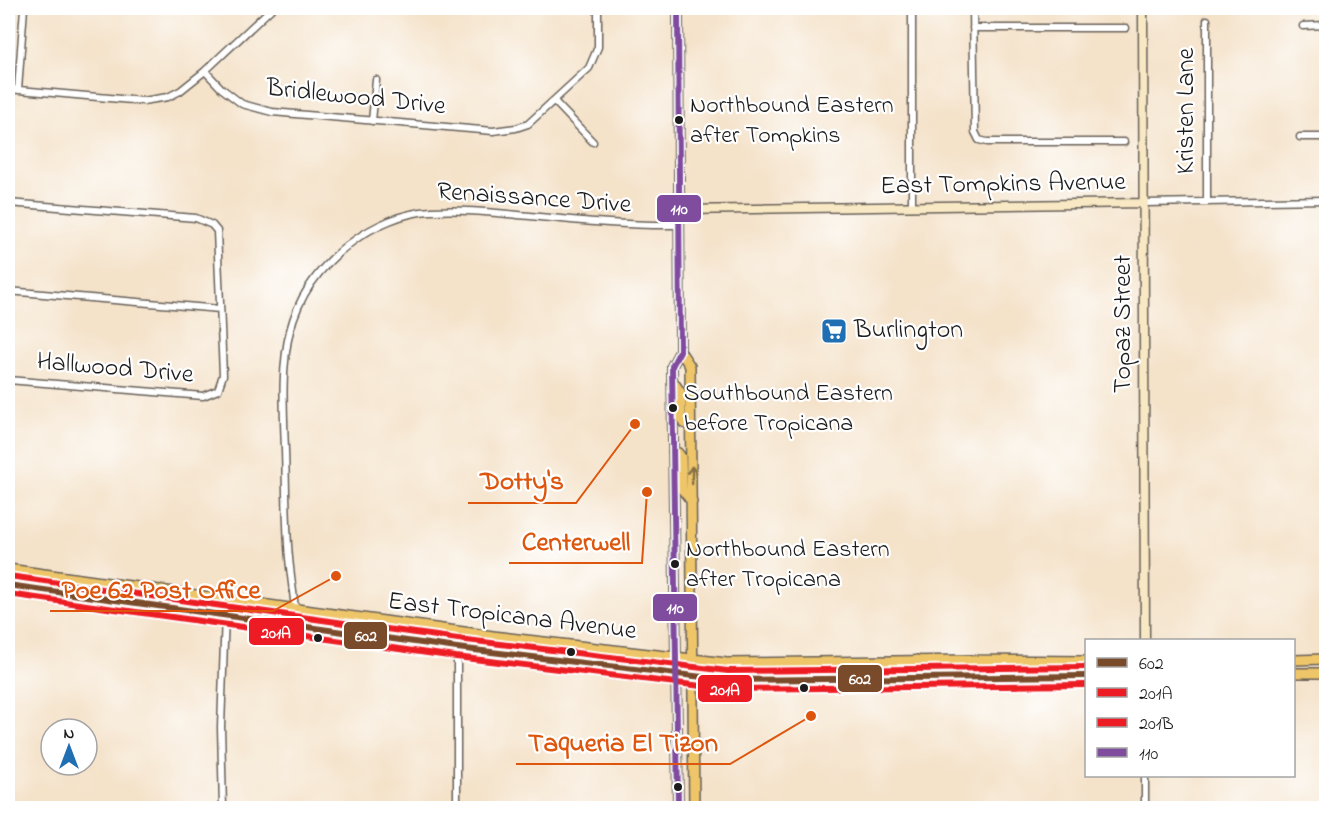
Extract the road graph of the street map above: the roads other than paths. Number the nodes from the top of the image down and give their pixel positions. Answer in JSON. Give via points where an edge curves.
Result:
{"nodes":[{"id":1,"x":24,"y":8,"type":"edge"},
{"id":2,"x":272,"y":8,"type":"edge"},
{"id":3,"x":598,"y":8,"type":"edge"},
{"id":4,"x":678,"y":8,"type":"edge"},
{"id":5,"x":912,"y":8,"type":"edge"},
{"id":6,"x":973,"y":8,"type":"edge"},
{"id":7,"x":1143,"y":8,"type":"edge"},
{"id":8,"x":1207,"y":20,"type":"dead end"},
{"id":9,"x":1303,"y":26,"type":"dead end"},
{"id":10,"x":1326,"y":26,"type":"edge"},
{"id":11,"x":1126,"y":27,"type":"dead end"},
{"id":12,"x":973,"y":28,"type":"junction"},
{"id":13,"x":204,"y":71,"type":"junction"},
{"id":14,"x":376,"y":80,"type":"dead end"},
{"id":15,"x":8,"y":89,"type":"edge"},
{"id":16,"x":18,"y":90,"type":"junction"},
{"id":17,"x":554,"y":101,"type":"junction"},
{"id":18,"x":372,"y":121,"type":"junction"},
{"id":19,"x":1300,"y":137,"type":"dead end"},
{"id":20,"x":1326,"y":137,"type":"edge"},
{"id":21,"x":593,"y":142,"type":"dead end"},
{"id":22,"x":1124,"y":142,"type":"dead end"},
{"id":23,"x":1326,"y":200,"type":"edge"},
{"id":24,"x":1207,"y":202,"type":"junction"},
{"id":25,"x":8,"y":203,"type":"edge"},
{"id":26,"x":1144,"y":203,"type":"junction"},
{"id":27,"x":912,"y":207,"type":"junction"},
{"id":28,"x":680,"y":210,"type":"junction"},
{"id":29,"x":680,"y":225,"type":"junction"},
{"id":30,"x":8,"y":291,"type":"edge"},
{"id":31,"x":220,"y":309,"type":"junction"},
{"id":32,"x":681,"y":351,"type":"junction"},
{"id":33,"x":8,"y":380,"type":"edge"},
{"id":34,"x":672,"y":380,"type":"junction"},
{"id":35,"x":691,"y":426,"type":"junction"},
{"id":36,"x":673,"y":452,"type":"junction"},
{"id":37,"x":692,"y":502,"type":"junction"},
{"id":38,"x":8,"y":569,"type":"edge"},
{"id":39,"x":8,"y":577,"type":"edge"},
{"id":40,"x":65,"y":577,"type":"junction"},
{"id":41,"x":8,"y":585,"type":"edge"},
{"id":42,"x":231,"y":599,"type":"junction"},
{"id":43,"x":264,"y":604,"type":"junction"},
{"id":44,"x":188,"y":609,"type":"junction"},
{"id":45,"x":295,"y":609,"type":"junction"},
{"id":46,"x":225,"y":614,"type":"junction"},
{"id":47,"x":454,"y":631,"type":"junction"},
{"id":48,"x":493,"y":636,"type":"junction"},
{"id":49,"x":1145,"y":639,"type":"edge"},
{"id":50,"x":413,"y":641,"type":"junction"},
{"id":51,"x":456,"y":648,"type":"junction"},
{"id":52,"x":676,"y":658,"type":"junction"},
{"id":53,"x":693,"y":659,"type":"junction"},
{"id":54,"x":917,"y":660,"type":"junction"},
{"id":55,"x":971,"y":660,"type":"junction"},
{"id":56,"x":1295,"y":660,"type":"edge"},
{"id":57,"x":1326,"y":660,"type":"edge"},
{"id":58,"x":1085,"y":661,"type":"edge"},
{"id":59,"x":1326,"y":673,"type":"edge"},
{"id":60,"x":1295,"y":674,"type":"edge"},
{"id":61,"x":676,"y":675,"type":"junction"},
{"id":62,"x":1085,"y":676,"type":"edge"},
{"id":63,"x":914,"y":677,"type":"junction"},
{"id":64,"x":693,"y":678,"type":"junction"},
{"id":65,"x":840,"y":678,"type":"junction"},
{"id":66,"x":1145,"y":777,"type":"edge"},
{"id":67,"x":223,"y":808,"type":"edge"},
{"id":68,"x":457,"y":808,"type":"edge"},
{"id":69,"x":678,"y":808,"type":"edge"},
{"id":70,"x":694,"y":808,"type":"edge"},
{"id":71,"x":1145,"y":808,"type":"edge"}],
"edges":[{"from":1,"to":16,"type":"street"},
{"from":2,"to":13,"type":"street"},
{"from":3,"to":17,"type":"street","via":[[598,47],[589,68]]},
{"from":4,"to":28,"type":"main road"},
{"from":5,"to":27,"type":"street"},
{"from":6,"to":12,"type":"street"},
{"from":7,"to":26,"type":"street","name":"Topaz Street"},
{"from":8,"to":24,"type":"street","name":"Kristen Lane"},
{"from":9,"to":10,"type":"street"},
{"from":11,"to":12,"type":"street"},
{"from":12,"to":22,"type":"street","via":[[975,132],[979,140]]},
{"from":13,"to":16,"type":"street","via":[[180,92],[143,101]]},
{"from":13,"to":18,"type":"street","name":"Bridlewood Drive","via":[[242,104],[272,112]]},
{"from":14,"to":18,"type":"street"},
{"from":15,"to":16,"type":"street"},
{"from":17,"to":18,"type":"street","name":"Bridlewood Drive","via":[[528,124],[493,131]]},
{"from":17,"to":21,"type":"street"},
{"from":19,"to":20,"type":"street"},
{"from":23,"to":24,"type":"street","name":"East Tompkins Avenue"},
{"from":24,"to":26,"type":"street","name":"East Tompkins Avenue"},
{"from":25,"to":31,"type":"street","via":[[196,218],[213,225],[217,231]]},
{"from":26,"to":27,"type":"street","name":"East Tompkins Avenue"},
{"from":26,"to":49,"type":"street","name":"Topaz Street"},
{"from":27,"to":28,"type":"street","name":"East Tompkins Avenue"},
{"from":28,"to":29,"type":"main road"},
{"from":29,"to":32,"type":"main road"},
{"from":29,"to":45,"type":"street","name":"Renaissance Drive","via":[[636,226],[461,210],[428,211],[395,219],[363,233],[335,254],[312,280],[296,310],[286,342],[283,389],[288,548]]},
{"from":30,"to":31,"type":"street"},
{"from":31,"to":33,"type":"street","name":"Hallwood Drive","via":[[222,383],[218,390],[203,396]]},
{"from":32,"to":34,"type":"main road","via":[[672,366]]},
{"from":32,"to":35,"type":"main road","via":[[690,366]]},
{"from":34,"to":35,"type":"main road","via":[[681,393],[681,417]]},
{"from":34,"to":36,"type":"main road"},
{"from":37,"to":35,"type":"main road","one_way":true},
{"from":36,"to":37,"type":"main road","via":[[681,457],[682,489]]},
{"from":36,"to":52,"type":"main road"},
{"from":37,"to":53,"type":"main road"},
{"from":38,"to":40,"type":"main road","name":"East Tropicana Avenue"},
{"from":39,"to":40,"type":"main road"},
{"from":40,"to":42,"type":"main road","name":"East Tropicana Avenue"},
{"from":41,"to":44,"type":"main road","name":"East Tropicana Avenue"},
{"from":42,"to":43,"type":"main road","name":"East Tropicana Avenue"},
{"from":42,"to":44,"type":"main road","via":[[224,606],[200,604]]},
{"from":43,"to":45,"type":"main road","name":"East Tropicana Avenue"},
{"from":43,"to":46,"type":"main road","via":[[252,611],[230,609]]},
{"from":44,"to":46,"type":"main road","name":"East Tropicana Avenue"},
{"from":45,"to":47,"type":"main road","name":"East Tropicana Avenue"},
{"from":46,"to":50,"type":"main road","name":"East Tropicana Avenue"},
{"from":46,"to":67,"type":"street"},
{"from":47,"to":48,"type":"main road","name":"East Tropicana Avenue"},
{"from":47,"to":50,"type":"main road","via":[[450,637],[424,635]]},
{"from":48,"to":51,"type":"main road","via":[[483,643],[461,641]]},
{"from":48,"to":52,"type":"main road","name":"East Tropicana Avenue"},
{"from":50,"to":51,"type":"main road","name":"East Tropicana Avenue"},
{"from":51,"to":61,"type":"main road","name":"East Tropicana Avenue"},
{"from":51,"to":68,"type":"street"},
{"from":52,"to":53,"type":"main road","name":"East Tropicana Avenue"},
{"from":52,"to":61,"type":"main road"},
{"from":53,"to":54,"type":"main road","name":"East Tropicana Avenue","via":[[755,663]]},
{"from":53,"to":64,"type":"main road"},
{"from":54,"to":55,"type":"main road","name":"East Tropicana Avenue"},
{"from":54,"to":65,"type":"main road","via":[[916,667],[911,669]]},
{"from":55,"to":58,"type":"main road","name":"East Tropicana Avenue"},
{"from":55,"to":63,"type":"main road","via":[[963,666]]},
{"from":56,"to":57,"type":"main road"},
{"from":59,"to":60,"type":"main road"},
{"from":61,"to":64,"type":"main road","name":"East Tropicana Avenue"},
{"from":61,"to":69,"type":"main road"},
{"from":62,"to":63,"type":"main road","name":"East Tropicana Avenue"},
{"from":63,"to":65,"type":"main road","name":"East Tropicana Avenue"},
{"from":64,"to":65,"type":"main road","name":"East Tropicana Avenue"},
{"from":64,"to":70,"type":"main road"},
{"from":66,"to":71,"type":"street"}]}
